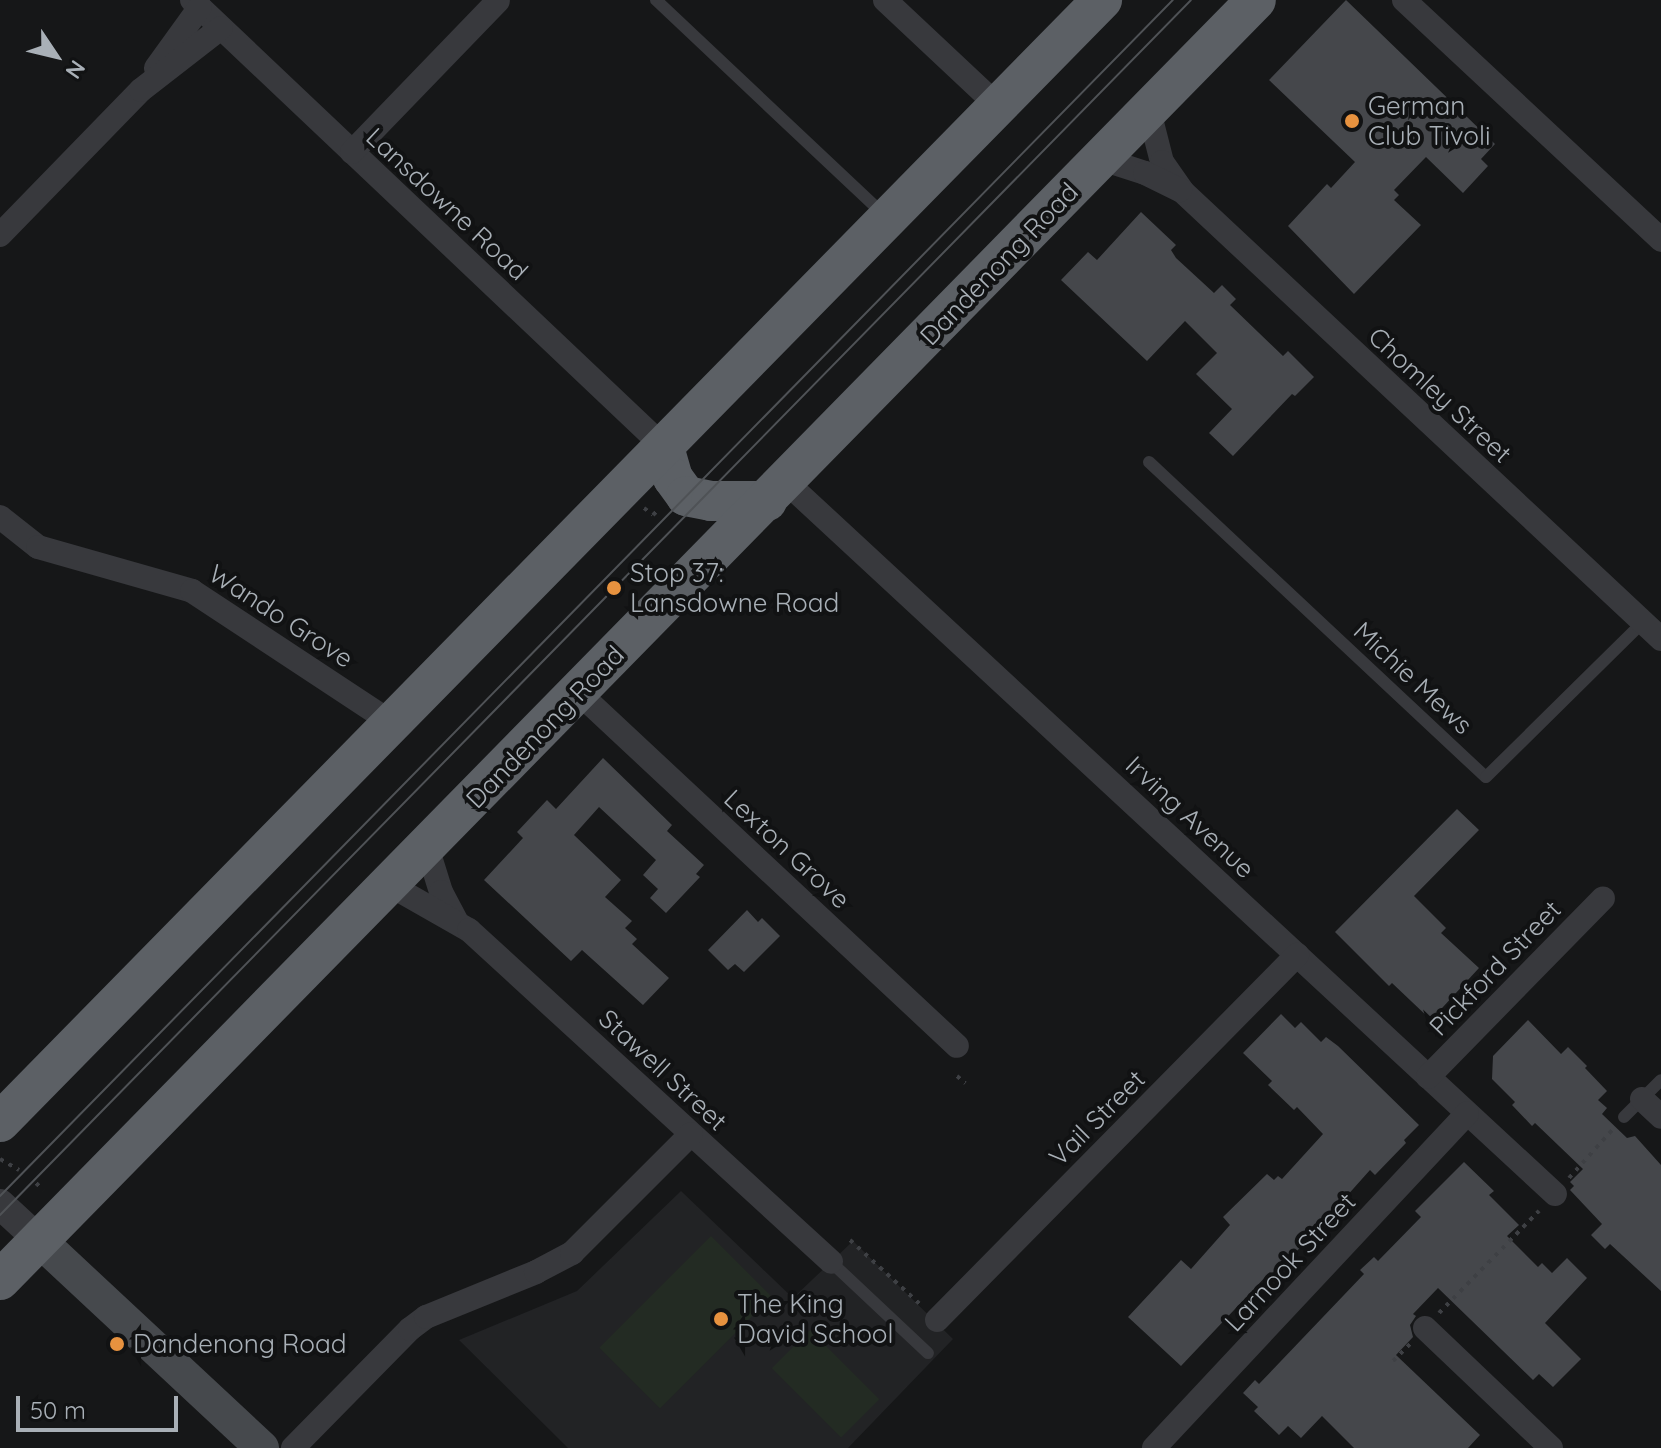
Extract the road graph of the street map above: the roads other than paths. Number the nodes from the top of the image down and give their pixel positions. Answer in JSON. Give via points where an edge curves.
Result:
{"nodes":[{"id":1,"x":656,"y":0,"type":"edge"},
{"id":2,"x":885,"y":0,"type":"edge"},
{"id":3,"x":1102,"y":0,"type":"edge"},
{"id":4,"x":1256,"y":0,"type":"edge"},
{"id":5,"x":1404,"y":0,"type":"edge"},
{"id":6,"x":498,"y":1,"type":"edge"},
{"id":7,"x":196,"y":3,"type":"edge"},
{"id":8,"x":221,"y":28,"type":"junction"},
{"id":9,"x":141,"y":90,"type":"junction"},
{"id":10,"x":998,"y":106,"type":"junction"},
{"id":11,"x":1149,"y":111,"type":"junction"},
{"id":12,"x":352,"y":152,"type":"junction"},
{"id":13,"x":1102,"y":159,"type":"junction"},
{"id":14,"x":1182,"y":191,"type":"junction"},
{"id":15,"x":888,"y":219,"type":"junction"},
{"id":16,"x":0,"y":235,"type":"edge"},
{"id":17,"x":1661,"y":240,"type":"edge"},
{"id":18,"x":664,"y":447,"type":"junction"},
{"id":19,"x":1149,"y":462,"type":"dead end"},
{"id":20,"x":777,"y":491,"type":"junction"},
{"id":21,"x":0,"y":517,"type":"edge"},
{"id":22,"x":1643,"y":622,"type":"junction"},
{"id":23,"x":1661,"y":639,"type":"edge"},
{"id":24,"x":579,"y":693,"type":"junction"},
{"id":25,"x":394,"y":724,"type":"junction"},
{"id":26,"x":427,"y":847,"type":"junction"},
{"id":27,"x":390,"y":885,"type":"junction"},
{"id":28,"x":1603,"y":898,"type":"dead end"},
{"id":29,"x":457,"y":922,"type":"junction"},
{"id":30,"x":1297,"y":955,"type":"junction"},
{"id":31,"x":957,"y":1046,"type":"dead end"},
{"id":32,"x":1428,"y":1077,"type":"junction"},
{"id":33,"x":1661,"y":1080,"type":"edge"},
{"id":34,"x":1642,"y":1099,"type":"junction"},
{"id":35,"x":1467,"y":1113,"type":"junction"},
{"id":36,"x":1624,"y":1117,"type":"road end"},
{"id":37,"x":1661,"y":1117,"type":"edge"},
{"id":38,"x":0,"y":1122,"type":"edge"},
{"id":39,"x":691,"y":1134,"type":"junction"},
{"id":40,"x":1555,"y":1194,"type":"road end"},
{"id":41,"x":0,"y":1204,"type":"edge"},
{"id":42,"x":39,"y":1240,"type":"junction"},
{"id":43,"x":831,"y":1262,"type":"joint"},
{"id":44,"x":0,"y":1280,"type":"edge"},
{"id":45,"x":937,"y":1320,"type":"road end"},
{"id":46,"x":1425,"y":1328,"type":"road end"},
{"id":47,"x":928,"y":1353,"type":"dead end"},
{"id":48,"x":262,"y":1448,"type":"edge"},
{"id":49,"x":293,"y":1448,"type":"edge"},
{"id":50,"x":1154,"y":1448,"type":"edge"},
{"id":51,"x":1551,"y":1448,"type":"edge"}],
"edges":[{"from":1,"to":15,"type":"lane"},
{"from":2,"to":10,"type":"street"},
{"from":3,"to":10,"type":"highway"},
{"from":4,"to":11,"type":"highway","name":"Dandenong Road"},
{"from":5,"to":17,"type":"street"},
{"from":6,"to":12,"type":"street"},
{"from":7,"to":8,"type":"street","name":"Lansdowne Road"},
{"from":7,"to":9,"type":"street"},
{"from":8,"to":9,"type":"street"},
{"from":8,"to":12,"type":"street","name":"Lansdowne Road"},
{"from":9,"to":16,"type":"street"},
{"from":10,"to":15,"type":"highway"},
{"from":11,"to":13,"type":"highway","name":"Dandenong Road"},
{"from":11,"to":14,"type":"street","name":"Chomley Street","via":[[1162,162]]},
{"from":12,"to":18,"type":"street","name":"Lansdowne Road"},
{"from":13,"to":14,"type":"street","name":"Chomley Street"},
{"from":13,"to":20,"type":"highway","name":"Dandenong Road"},
{"from":14,"to":22,"type":"street","name":"Chomley Street"},
{"from":15,"to":18,"type":"highway"},
{"from":18,"to":20,"type":"highway","via":[[673,478],[686,496],[711,501]]},
{"from":18,"to":25,"type":"highway"},
{"from":19,"to":22,"type":"lane","name":"Michie Mews","via":[[1486,777]]},
{"from":20,"to":24,"type":"highway","name":"Dandenong Road"},
{"from":20,"to":30,"type":"street","name":"Irving Avenue"},
{"from":21,"to":25,"type":"street","name":"Wando Grove","via":[[38,547],[192,591]]},
{"from":22,"to":23,"type":"street","name":"Chomley Street"},
{"from":24,"to":26,"type":"highway","name":"Dandenong Road"},
{"from":24,"to":31,"type":"street","name":"Lexton Grove"},
{"from":25,"to":38,"type":"highway"},
{"from":26,"to":27,"type":"highway","name":"Dandenong Road"},
{"from":26,"to":29,"type":"street","name":"Stawell Street"},
{"from":27,"to":29,"type":"street","name":"Stawell Street"},
{"from":27,"to":42,"type":"highway","name":"Dandenong Road"},
{"from":28,"to":32,"type":"street","name":"Pickford Street"},
{"from":29,"to":39,"type":"street","name":"Stawell Street"},
{"from":30,"to":32,"type":"street","name":"Irving Avenue"},
{"from":30,"to":45,"type":"street","name":"Vail Street"},
{"from":32,"to":35,"type":"street","name":"Irving Avenue"},
{"from":33,"to":34,"type":"lane"},
{"from":34,"to":36,"type":"lane"},
{"from":34,"to":37,"type":"street"},
{"from":35,"to":40,"type":"street","name":"Irving Avenue"},
{"from":35,"to":50,"type":"street","name":"Larnook Street"},
{"from":39,"to":43,"type":"street","name":"Stawell Street"},
{"from":39,"to":49,"type":"street","via":[[572,1253],[426,1317],[410,1329]]},
{"from":41,"to":42,"type":"street"},
{"from":42,"to":44,"type":"highway","name":"Dandenong Road"},
{"from":42,"to":48,"type":"main road"},
{"from":43,"to":47,"type":"lane"},
{"from":46,"to":51,"type":"street"}]}
